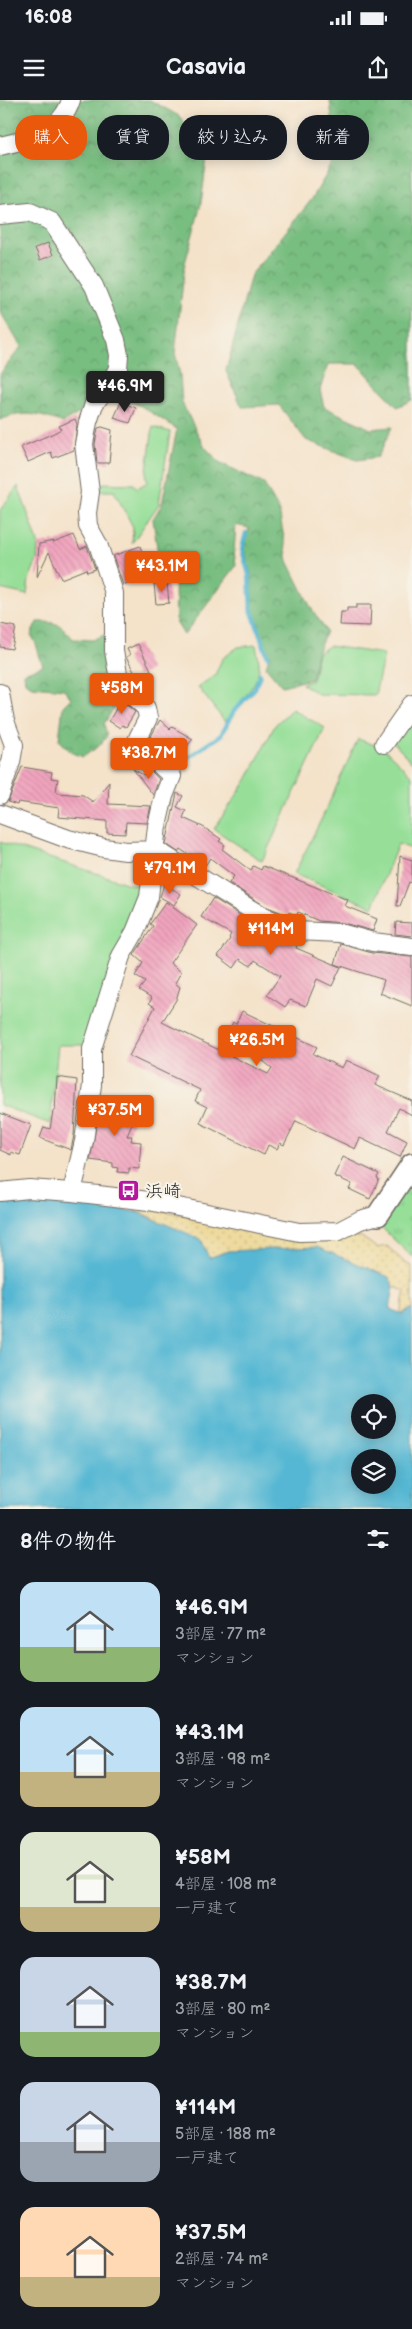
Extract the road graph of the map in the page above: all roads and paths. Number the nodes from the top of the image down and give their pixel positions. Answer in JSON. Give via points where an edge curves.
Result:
{"nodes":[{"id":1,"x":71,"y":100,"type":"edge"},
{"id":2,"x":0,"y":146,"type":"edge"},
{"id":3,"x":0,"y":215,"type":"edge"},
{"id":4,"x":0,"y":693,"type":"edge"},
{"id":5,"x":412,"y":704,"type":"edge"},
{"id":6,"x":384,"y":744,"type":"dead end"},
{"id":7,"x":0,"y":795,"type":"edge"},
{"id":8,"x":0,"y":814,"type":"edge"},
{"id":9,"x":156,"y":850,"type":"junction"},
{"id":10,"x":412,"y":947,"type":"edge"},
{"id":11,"x":412,"y":1164,"type":"edge"},
{"id":12,"x":0,"y":1192,"type":"edge"},
{"id":13,"x":72,"y":1192,"type":"junction"},
{"id":14,"x":378,"y":1215,"type":"joint"}],
"edges":[{"from":1,"to":2,"type":"street","via":[[62,120],[19,142]]},
{"from":3,"to":9,"type":"street","via":[[30,212],[52,222],[94,286],[116,340],[118,368],[94,404],[84,444],[90,492],[88,526],[98,544],[112,588],[118,674],[124,688],[146,708],[148,718],[137,744],[172,776],[157,826]]},
{"from":4,"to":7,"type":"street","via":[[14,745]]},
{"from":5,"to":6,"type":"street"},
{"from":8,"to":9,"type":"street","via":[[68,839],[104,848]]},
{"from":9,"to":10,"type":"street","via":[[260,915],[297,931],[340,933],[373,942]]},
{"from":9,"to":13,"type":"street","via":[[149,897],[135,932],[120,956],[92,1049],[92,1085]]},
{"from":11,"to":14,"type":"street"},
{"from":12,"to":13,"type":"street","via":[[29,1189]]},
{"from":13,"to":14,"type":"street","via":[[149,1202],[299,1232],[339,1231]]}]}
